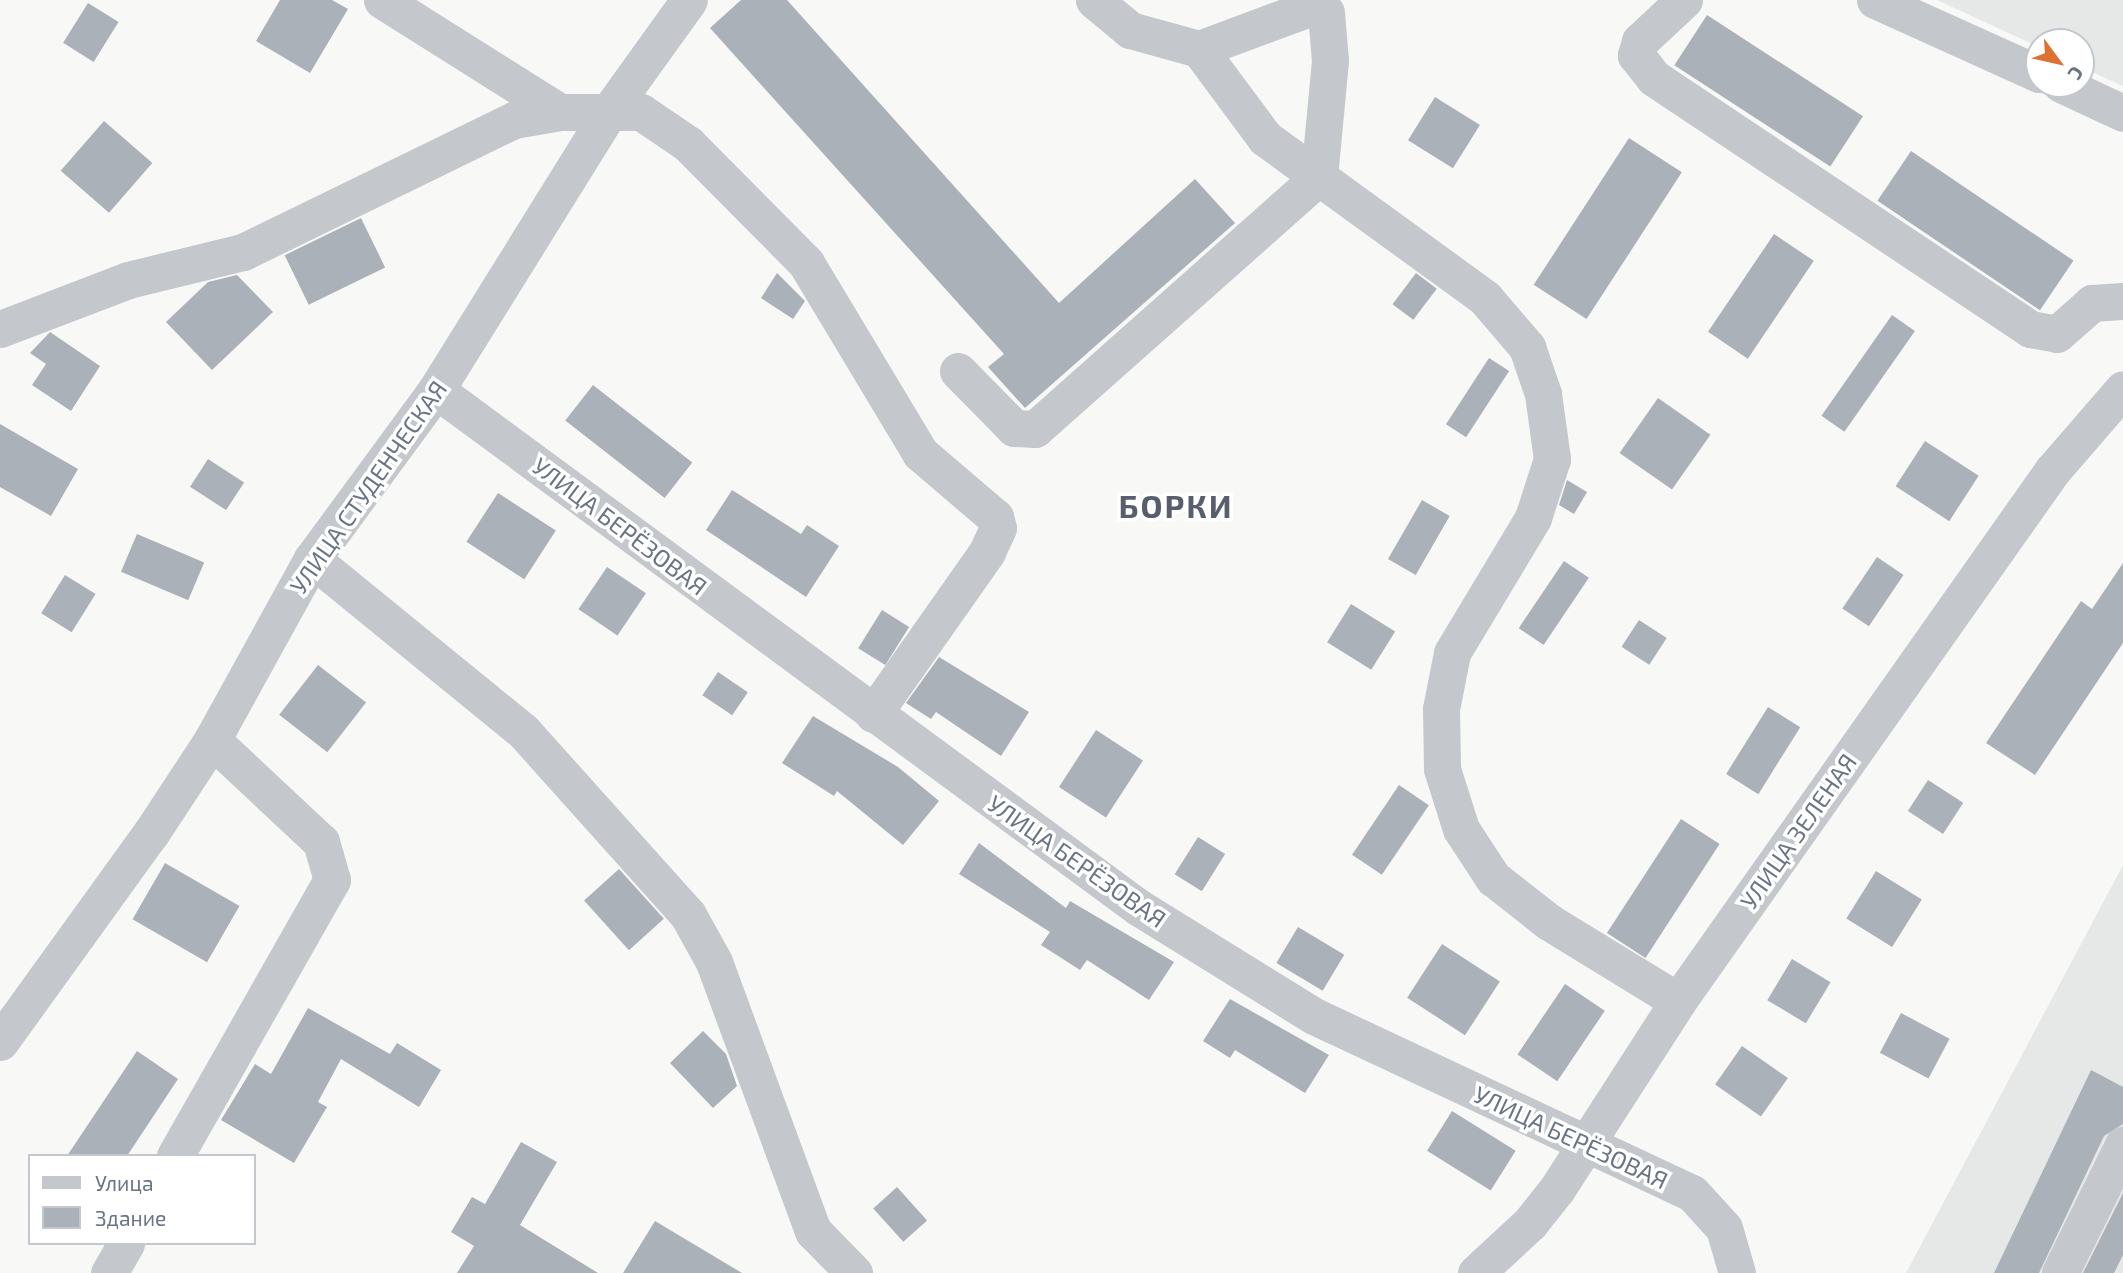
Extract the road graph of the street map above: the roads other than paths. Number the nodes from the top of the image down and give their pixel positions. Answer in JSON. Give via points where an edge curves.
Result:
{"nodes":[{"id":1,"x":382,"y":0,"type":"edge"},
{"id":2,"x":689,"y":0,"type":"edge"},
{"id":3,"x":1094,"y":0,"type":"edge"},
{"id":4,"x":1684,"y":0,"type":"edge"},
{"id":5,"x":1892,"y":3,"type":"edge"},
{"id":6,"x":1322,"y":5,"type":"edge"},
{"id":7,"x":1199,"y":49,"type":"junction"},
{"id":8,"x":2025,"y":67,"type":"edge"},
{"id":9,"x":2091,"y":98,"type":"edge"},
{"id":10,"x":610,"y":110,"type":"junction"},
{"id":11,"x":560,"y":112,"type":"junction"},
{"id":12,"x":2123,"y":113,"type":"edge"},
{"id":13,"x":1319,"y":177,"type":"junction"},
{"id":14,"x":2123,"y":301,"type":"edge"},
{"id":15,"x":0,"y":329,"type":"edge"},
{"id":16,"x":958,"y":371,"type":"dead end"},
{"id":17,"x":2123,"y":389,"type":"edge"},
{"id":18,"x":436,"y":390,"type":"junction"},
{"id":19,"x":312,"y":559,"type":"junction"},
{"id":20,"x":873,"y":714,"type":"junction"},
{"id":21,"x":212,"y":740,"type":"junction"},
{"id":22,"x":1678,"y":1001,"type":"junction"},
{"id":23,"x":0,"y":1042,"type":"edge"},
{"id":24,"x":1586,"y":1144,"type":"junction"},
{"id":25,"x":2123,"y":1145,"type":"edge"},
{"id":26,"x":177,"y":1154,"type":"edge"},
{"id":27,"x":125,"y":1245,"type":"edge"},
{"id":28,"x":109,"y":1273,"type":"edge"},
{"id":29,"x":854,"y":1273,"type":"edge"},
{"id":30,"x":1476,"y":1273,"type":"edge"},
{"id":31,"x":1737,"y":1273,"type":"edge"},
{"id":32,"x":2060,"y":1273,"type":"edge"}],
"edges":[{"from":1,"to":11,"type":"street"},
{"from":2,"to":10,"type":"street","name":"УЛИЦА СТУДЕНЧЕСКАЯ"},
{"from":3,"to":7,"type":"street","via":[[1130,30]]},
{"from":4,"to":14,"type":"street","via":[[1640,41],[1636,55],[1654,78],[2030,329],[2057,334],[2092,303]]},
{"from":5,"to":8,"type":"street"},
{"from":6,"to":7,"type":"street"},
{"from":6,"to":13,"type":"street","via":[[1331,61]]},
{"from":7,"to":13,"type":"street","via":[[1265,138]]},
{"from":9,"to":12,"type":"street"},
{"from":10,"to":11,"type":"street"},
{"from":10,"to":18,"type":"street","name":"УЛИЦА СТУДЕНЧЕСКАЯ"},
{"from":10,"to":20,"type":"street","via":[[641,112],[666,125],[806,262],[920,453],[995,517],[998,528],[986,552]]},
{"from":11,"to":15,"type":"street","via":[[477,133],[370,194],[243,252],[128,280]]},
{"from":13,"to":16,"type":"street","via":[[1035,429],[1014,428]]},
{"from":13,"to":22,"type":"street","via":[[1485,298],[1527,347],[1543,394],[1552,458],[1537,506],[1452,653],[1441,709],[1442,769],[1461,829],[1493,878],[1549,922]]},
{"from":17,"to":22,"type":"street","name":"УЛИЦА ЗЕЛЕНАЯ","via":[[2052,471]]},
{"from":18,"to":19,"type":"street","name":"УЛИЦА СТУДЕНЧЕСКАЯ"},
{"from":18,"to":20,"type":"street","name":"УЛИЦА БЕРЁЗОВАЯ"},
{"from":19,"to":21,"type":"street","name":"УЛИЦА СТУДЕНЧЕСКАЯ"},
{"from":19,"to":29,"type":"street","via":[[523,731],[688,915],[714,962],[813,1231]]},
{"from":20,"to":24,"type":"street","name":"УЛИЦА БЕРЁЗОВАЯ","via":[[1138,907],[1314,1016]]},
{"from":21,"to":23,"type":"street","name":"УЛИЦА СТУДЕНЧЕСКАЯ"},
{"from":21,"to":26,"type":"street","via":[[321,842],[332,880]]},
{"from":22,"to":24,"type":"street","name":"УЛИЦА ЗЕЛЕНАЯ"},
{"from":24,"to":30,"type":"street","name":"УЛИЦА ЗЕЛЕНАЯ","via":[[1531,1223]]},
{"from":24,"to":31,"type":"street","name":"УЛИЦА БЕРЁЗОВАЯ","via":[[1710,1207],[1724,1228]]},
{"from":25,"to":32,"type":"street"},
{"from":27,"to":28,"type":"street"}]}
